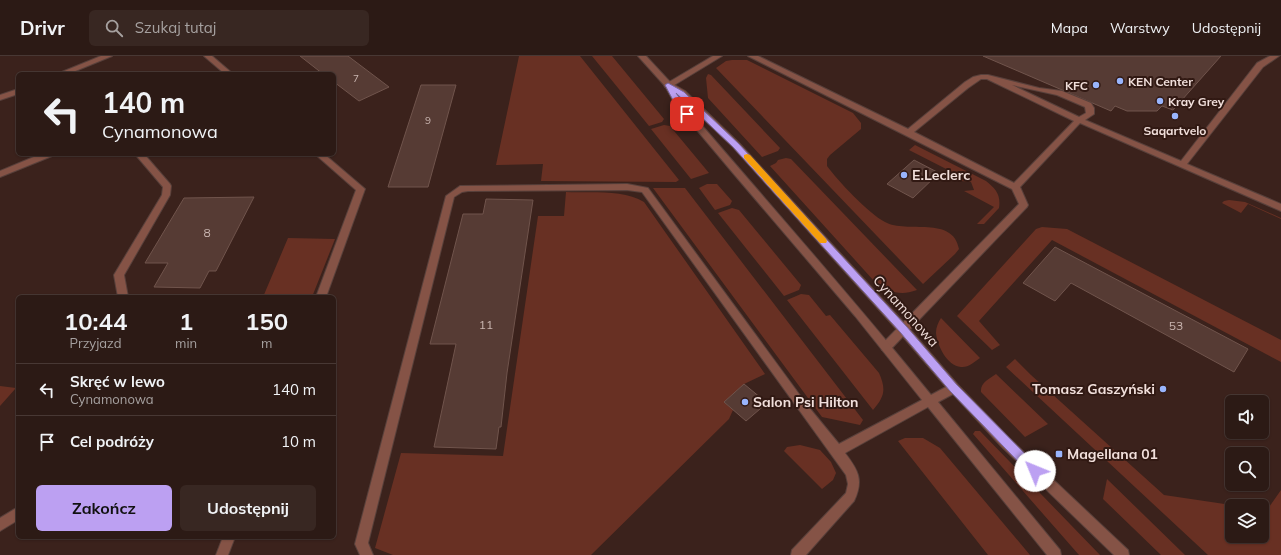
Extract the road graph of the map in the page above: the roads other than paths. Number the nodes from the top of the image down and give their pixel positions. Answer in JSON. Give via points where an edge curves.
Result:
{"nodes":[{"id":1,"x":108,"y":56,"type":"edge"},
{"id":2,"x":208,"y":56,"type":"edge"},
{"id":3,"x":642,"y":56,"type":"edge"},
{"id":4,"x":718,"y":56,"type":"edge"},
{"id":5,"x":752,"y":56,"type":"edge"},
{"id":6,"x":1275,"y":56,"type":"edge"},
{"id":7,"x":66,"y":72,"type":"edge"},
{"id":8,"x":227,"y":72,"type":"edge"},
{"id":9,"x":988,"y":76,"type":"junction"},
{"id":10,"x":668,"y":85,"type":"junction"},
{"id":11,"x":16,"y":92,"type":"edge"},
{"id":12,"x":0,"y":98,"type":"edge"},
{"id":13,"x":1079,"y":120,"type":"junction"},
{"id":14,"x":908,"y":133,"type":"junction"},
{"id":15,"x":44,"y":156,"type":"edge"},
{"id":16,"x":141,"y":156,"type":"edge"},
{"id":17,"x":321,"y":156,"type":"edge"},
{"id":18,"x":1182,"y":165,"type":"junction"},
{"id":19,"x":0,"y":174,"type":"edge"},
{"id":20,"x":1016,"y":187,"type":"junction"},
{"id":21,"x":1281,"y":208,"type":"edge"},
{"id":22,"x":123,"y":295,"type":"edge"},
{"id":23,"x":322,"y":295,"type":"edge"},
{"id":24,"x":903,"y":329,"type":"junction"},
{"id":25,"x":886,"y":347,"type":"junction"},
{"id":26,"x":954,"y":388,"type":"junction"},
{"id":27,"x":929,"y":400,"type":"junction"},
{"id":28,"x":836,"y":452,"type":"junction"},
{"id":29,"x":16,"y":514,"type":"edge"},
{"id":30,"x":0,"y":525,"type":"edge"},
{"id":31,"x":228,"y":539,"type":"edge"},
{"id":32,"x":222,"y":555,"type":"edge"},
{"id":33,"x":367,"y":555,"type":"edge"},
{"id":34,"x":797,"y":555,"type":"edge"},
{"id":35,"x":1055,"y":555,"type":"edge"},
{"id":36,"x":1123,"y":555,"type":"edge"}],
"edges":[{"from":1,"to":7,"type":"street"},
{"from":2,"to":8,"type":"street"},
{"from":3,"to":10,"type":"street","name":"Cynamonowa"},
{"from":4,"to":10,"type":"street"},
{"from":5,"to":14,"type":"street"},
{"from":6,"to":18,"type":"street","via":[[1260,65]]},
{"from":9,"to":13,"type":"street"},
{"from":9,"to":13,"type":"street","via":[[1059,93],[1088,105],[1090,114]]},
{"from":9,"to":14,"type":"street","via":[[974,79]]},
{"from":10,"to":24,"type":"street","name":"Cynamonowa","via":[[682,93],[736,145]]},
{"from":10,"to":25,"type":"street","name":"Cynamonowa","via":[[682,108]]},
{"from":11,"to":12,"type":"street"},
{"from":13,"to":18,"type":"street"},
{"from":13,"to":20,"type":"street"},
{"from":14,"to":20,"type":"street"},
{"from":15,"to":19,"type":"street"},
{"from":16,"to":22,"type":"street","via":[[168,186],[166,195],[119,275]]},
{"from":17,"to":23,"type":"street","via":[[361,189]]},
{"from":18,"to":21,"type":"street"},
{"from":20,"to":24,"type":"street","via":[[1024,205]]},
{"from":24,"to":25,"type":"street"},
{"from":24,"to":26,"type":"street","name":"Cynamonowa"},
{"from":25,"to":27,"type":"street","name":"Cynamonowa"},
{"from":26,"to":27,"type":"street"},
{"from":26,"to":36,"type":"street","name":"Cynamonowa"},
{"from":27,"to":28,"type":"street"},
{"from":27,"to":35,"type":"street","name":"Cynamonowa"},
{"from":28,"to":33,"type":"street","via":[[645,190],[627,187],[460,189],[450,196],[373,494],[361,544]]},
{"from":28,"to":34,"type":"street","via":[[854,477],[854,491]]},
{"from":29,"to":30,"type":"street"},
{"from":31,"to":32,"type":"street"}]}
